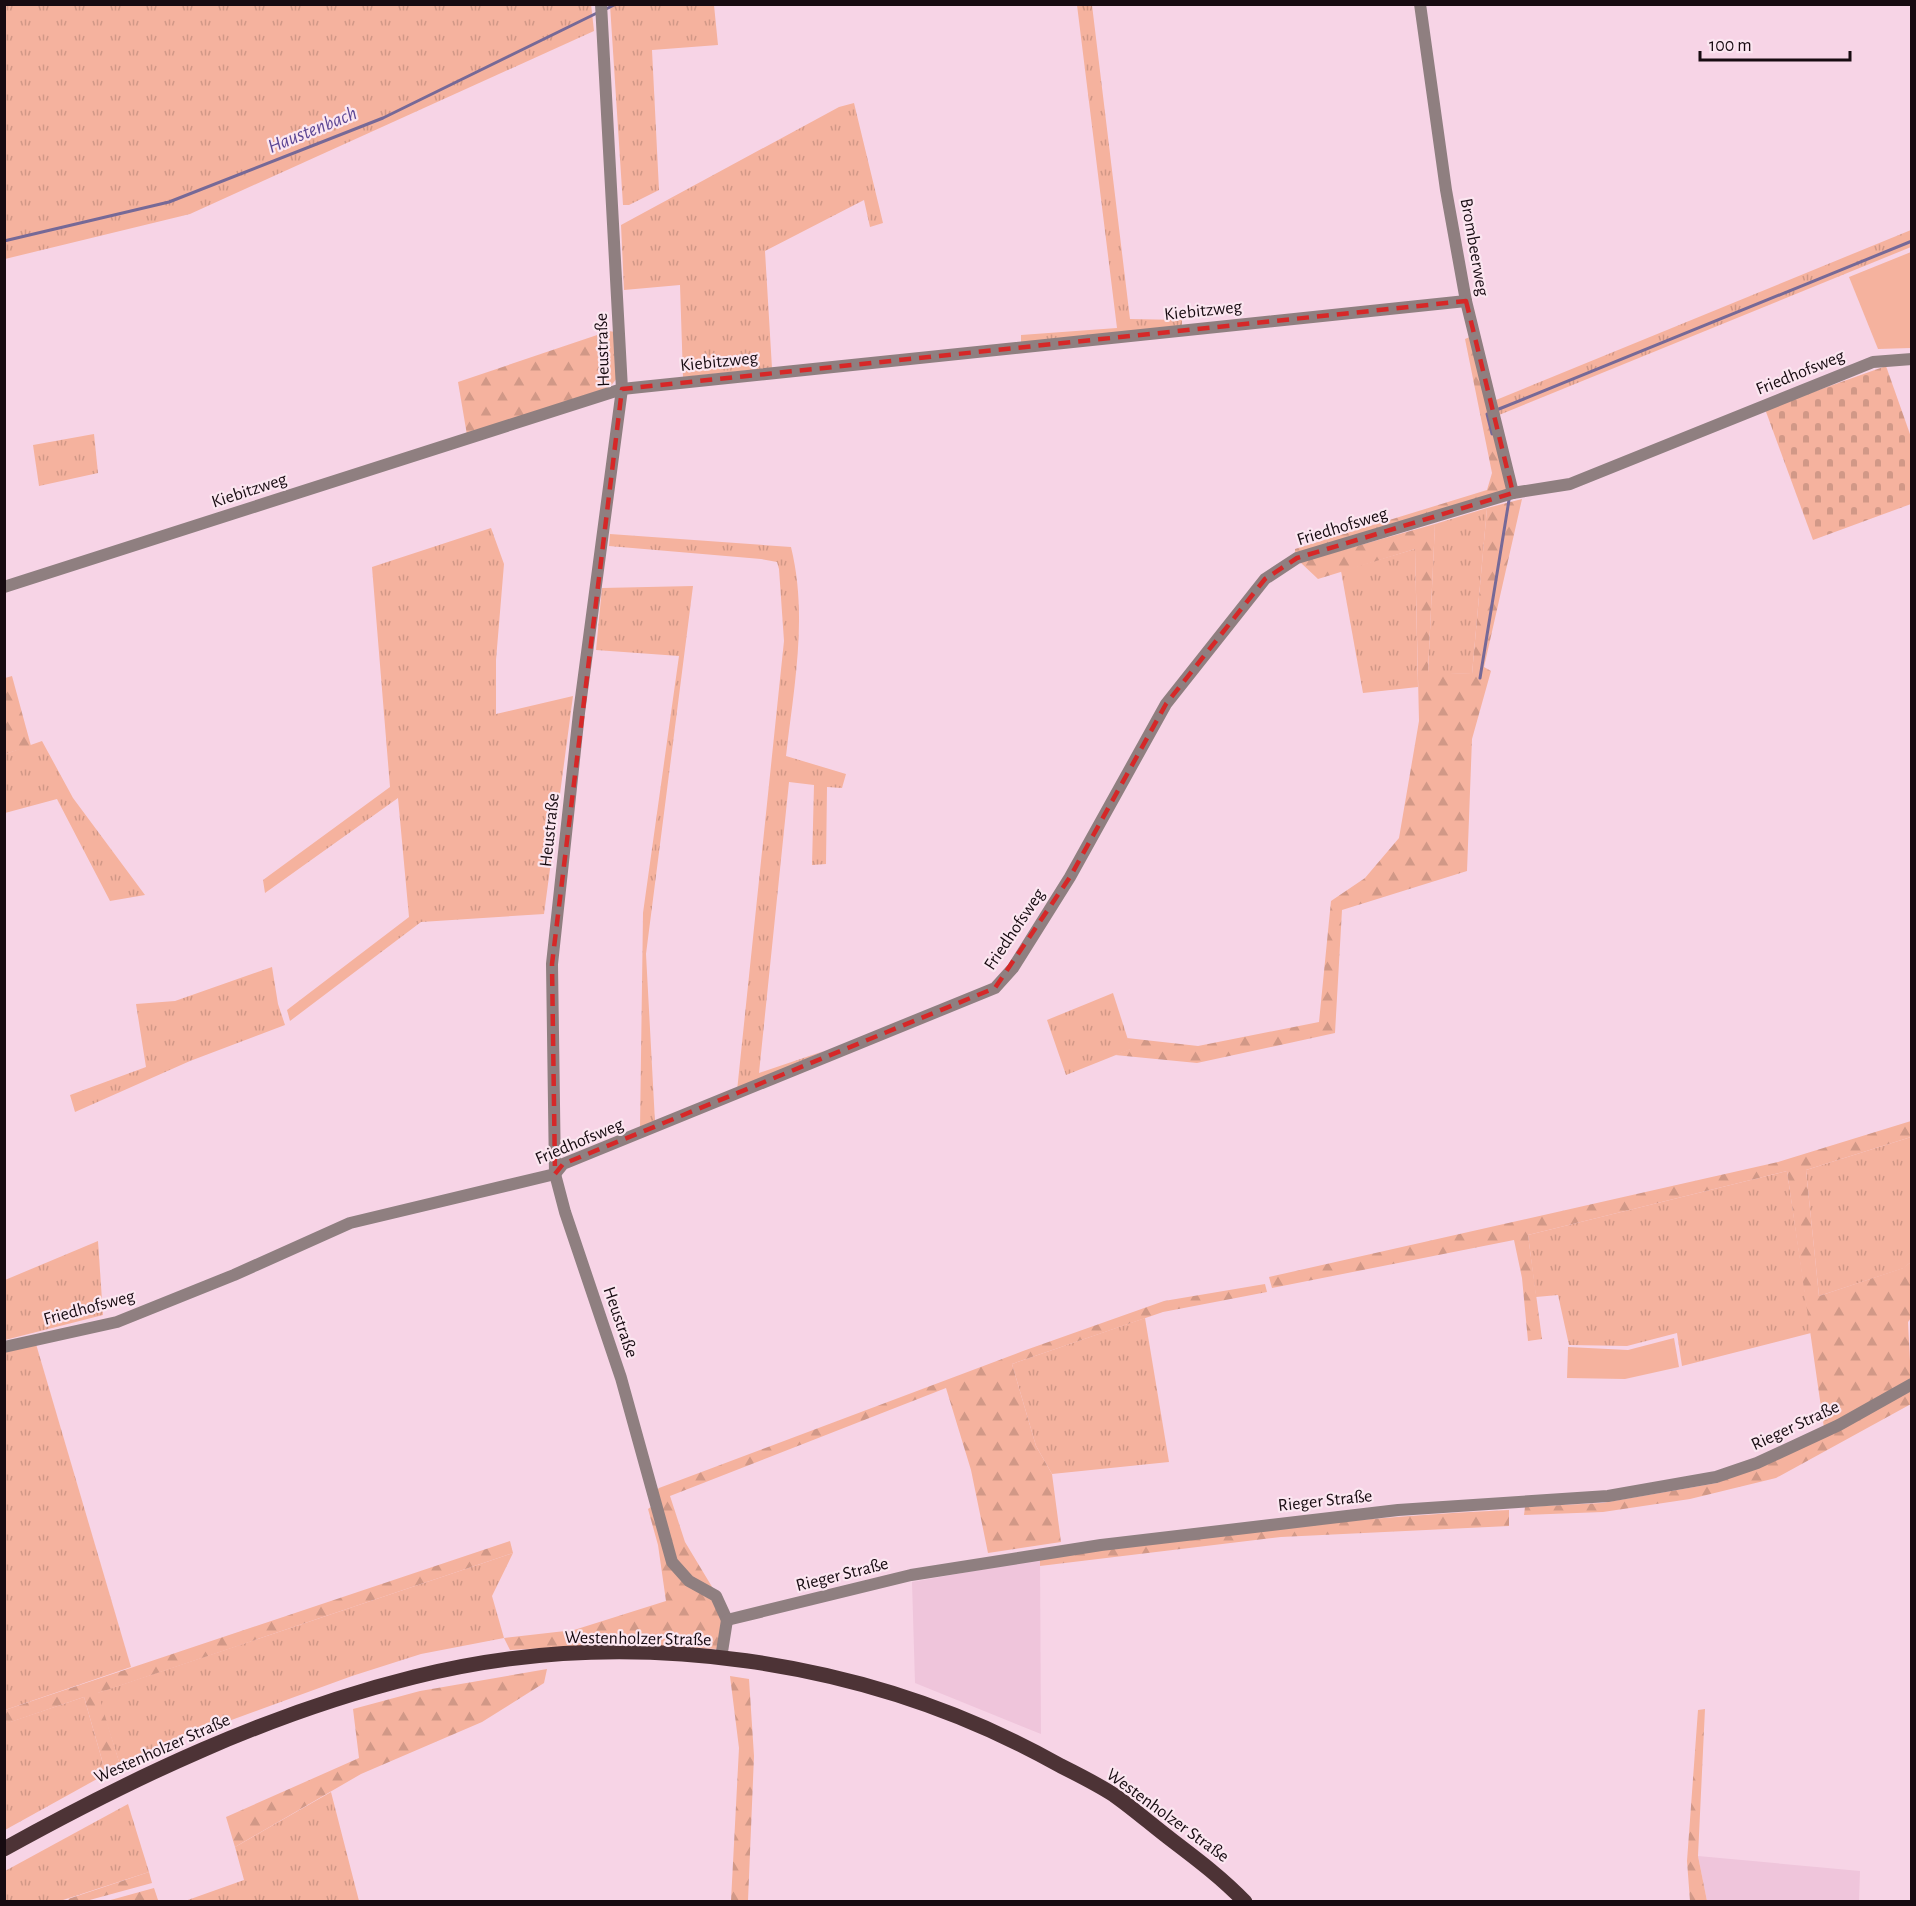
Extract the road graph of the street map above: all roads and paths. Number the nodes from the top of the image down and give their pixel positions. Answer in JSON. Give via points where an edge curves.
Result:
{"nodes":[{"id":1,"x":601,"y":4,"type":"edge"},
{"id":2,"x":1420,"y":4,"type":"edge"},
{"id":3,"x":1466,"y":301,"type":"junction"},
{"id":4,"x":1911,"y":359,"type":"edge"},
{"id":5,"x":622,"y":389,"type":"junction"},
{"id":6,"x":1513,"y":492,"type":"junction"},
{"id":7,"x":4,"y":587,"type":"edge"},
{"id":8,"x":555,"y":1174,"type":"junction"},
{"id":9,"x":4,"y":1347,"type":"edge"},
{"id":10,"x":1911,"y":1384,"type":"edge"},
{"id":11,"x":727,"y":1620,"type":"junction"},
{"id":12,"x":721,"y":1658,"type":"junction"},
{"id":13,"x":4,"y":1849,"type":"edge"},
{"id":14,"x":1245,"y":1902,"type":"edge"}],
"edges":[{"from":1,"to":5,"type":"street","name":"Heustraße"},
{"from":2,"to":3,"type":"street","name":"Brombeerweg"},
{"from":3,"to":5,"type":"street","name":"Kiebitzweg"},
{"from":3,"to":6,"type":"street","name":"Brombeerweg"},
{"from":4,"to":6,"type":"street","name":"Friedhofsweg","via":[[1873,362],[1570,484]]},
{"from":5,"to":7,"type":"street","name":"Kiebitzweg"},
{"from":5,"to":8,"type":"street","name":"Heustraße","via":[[579,713],[552,964]]},
{"from":6,"to":8,"type":"street","name":"Friedhofsweg","via":[[1297,558],[1265,579],[1166,704],[1070,877],[1013,968],[995,988],[563,1164]]},
{"from":8,"to":9,"type":"street","name":"Friedhofsweg","via":[[350,1223],[117,1322]]},
{"from":8,"to":11,"type":"street","name":"Heustraße","via":[[621,1378],[672,1562],[689,1581],[716,1596]]},
{"from":10,"to":11,"type":"street","name":"Rieger Straße","via":[[1839,1425],[1757,1463],[1716,1477],[1608,1496],[1398,1510],[1101,1545],[911,1575]]},
{"from":11,"to":12,"type":"street"},
{"from":12,"to":13,"type":"main road","name":"Westenholzer Straße","via":[[614,1653],[521,1658],[417,1676],[325,1702],[218,1743],[86,1804]]},
{"from":12,"to":14,"type":"main road","name":"Westenholzer Straße","via":[[781,1666],[875,1687],[1023,1744],[1114,1795],[1226,1882]]}]}
